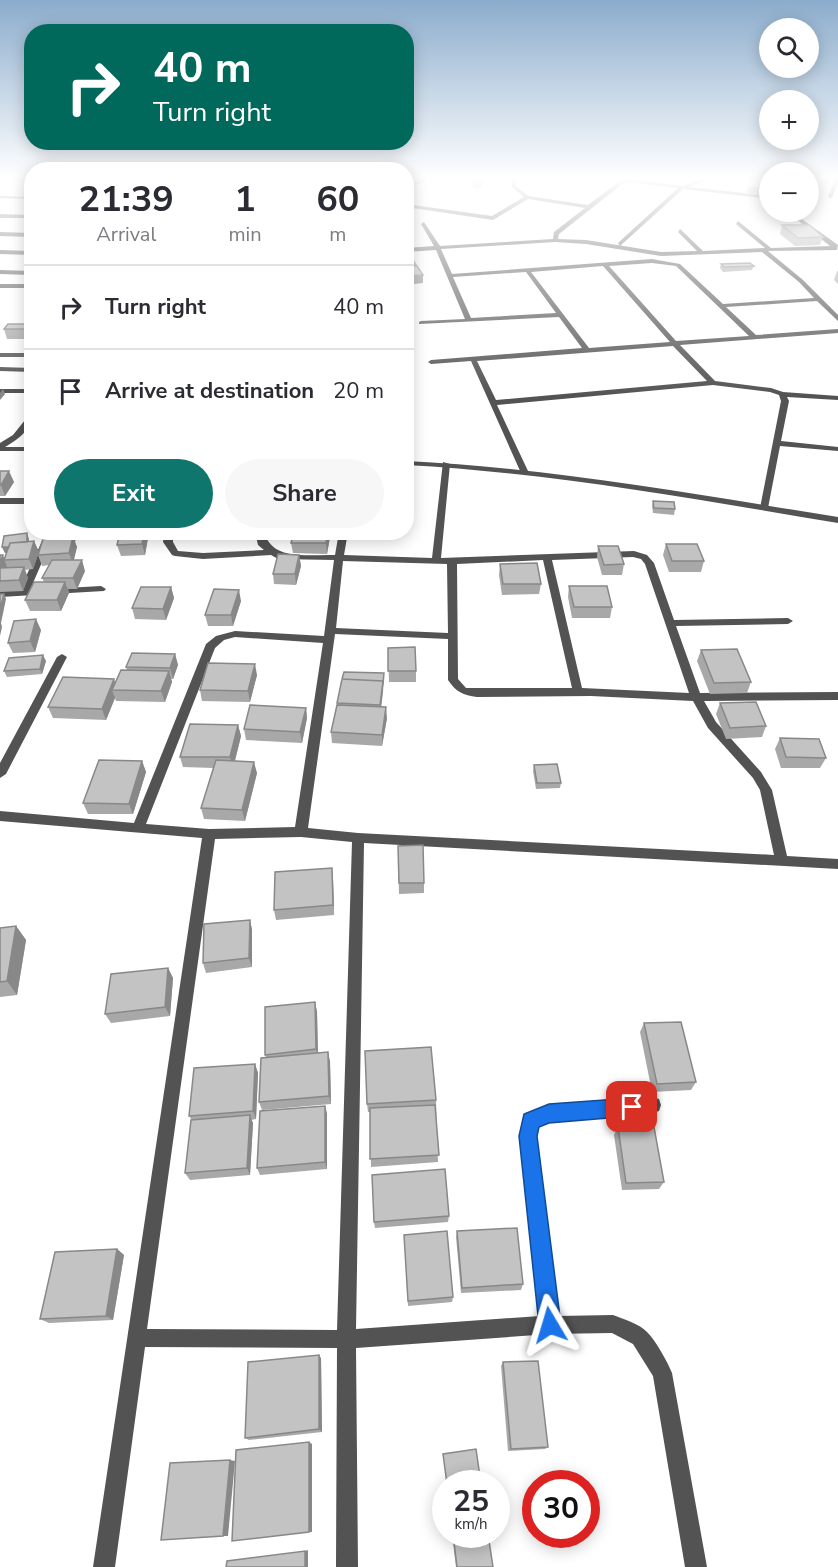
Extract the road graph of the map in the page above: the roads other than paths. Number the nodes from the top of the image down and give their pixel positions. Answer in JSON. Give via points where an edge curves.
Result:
{"nodes":[{"id":1,"x":439,"y":250,"type":"edge"},
{"id":2,"x":636,"y":250,"type":"edge"},
{"id":3,"x":699,"y":250,"type":"edge"},
{"id":4,"x":764,"y":250,"type":"edge"},
{"id":5,"x":767,"y":250,"type":"edge"},
{"id":6,"x":0,"y":252,"type":"edge"},
{"id":7,"x":24,"y":253,"type":"edge"},
{"id":8,"x":702,"y":253,"type":"junction"},
{"id":9,"x":660,"y":254,"type":"junction"},
{"id":10,"x":663,"y":261,"type":"junction"},
{"id":11,"x":605,"y":265,"type":"junction"},
{"id":12,"x":528,"y":271,"type":"junction"},
{"id":13,"x":0,"y":272,"type":"edge"},
{"id":14,"x":24,"y":273,"type":"edge"},
{"id":15,"x":450,"y":276,"type":"junction"},
{"id":16,"x":0,"y":286,"type":"edge"},
{"id":17,"x":24,"y":286,"type":"edge"},
{"id":18,"x":819,"y":299,"type":"junction"},
{"id":19,"x":721,"y":306,"type":"junction"},
{"id":20,"x":826,"y":306,"type":"junction"},
{"id":21,"x":838,"y":306,"type":"edge"},
{"id":22,"x":561,"y":315,"type":"junction"},
{"id":23,"x":838,"y":319,"type":"edge"},
{"id":24,"x":469,"y":321,"type":"junction"},
{"id":25,"x":421,"y":323,"type":"dead end"},
{"id":26,"x":838,"y":332,"type":"edge"},
{"id":27,"x":755,"y":338,"type":"junction"},
{"id":28,"x":675,"y":344,"type":"junction"},
{"id":29,"x":587,"y":351,"type":"junction"},
{"id":30,"x":0,"y":355,"type":"edge"},
{"id":31,"x":24,"y":355,"type":"edge"},
{"id":32,"x":473,"y":359,"type":"junction"},
{"id":33,"x":431,"y":362,"type":"dead end"},
{"id":34,"x":0,"y":369,"type":"edge"},
{"id":35,"x":24,"y":370,"type":"edge"},
{"id":36,"x":713,"y":384,"type":"junction"},
{"id":37,"x":0,"y":391,"type":"edge"},
{"id":38,"x":24,"y":391,"type":"edge"},
{"id":39,"x":782,"y":394,"type":"junction"},
{"id":40,"x":838,"y":398,"type":"edge"},
{"id":41,"x":492,"y":403,"type":"junction"},
{"id":42,"x":24,"y":427,"type":"edge"},
{"id":43,"x":777,"y":443,"type":"junction"},
{"id":44,"x":0,"y":448,"type":"edge"},
{"id":45,"x":24,"y":449,"type":"edge"},
{"id":46,"x":838,"y":449,"type":"edge"},
{"id":47,"x":414,"y":462,"type":"edge"},
{"id":48,"x":446,"y":464,"type":"junction"},
{"id":49,"x":524,"y":471,"type":"junction"},
{"id":50,"x":0,"y":501,"type":"edge"},
{"id":51,"x":24,"y":501,"type":"edge"},
{"id":52,"x":764,"y":508,"type":"junction"},
{"id":53,"x":838,"y":520,"type":"edge"},
{"id":54,"x":47,"y":540,"type":"edge"},
{"id":55,"x":168,"y":540,"type":"edge"},
{"id":56,"x":261,"y":540,"type":"edge"},
{"id":57,"x":342,"y":540,"type":"edge"},
{"id":58,"x":273,"y":552,"type":"junction"},
{"id":59,"x":547,"y":557,"type":"junction"},
{"id":60,"x":339,"y":558,"type":"junction"},
{"id":61,"x":436,"y":561,"type":"junction"},
{"id":62,"x":452,"y":561,"type":"junction"},
{"id":63,"x":101,"y":589,"type":"dead end"},
{"id":64,"x":24,"y":593,"type":"junction"},
{"id":65,"x":0,"y":594,"type":"edge"},
{"id":66,"x":788,"y":621,"type":"dead end"},
{"id":67,"x":670,"y":623,"type":"junction"},
{"id":68,"x":330,"y":635,"type":"junction"},
{"id":69,"x":452,"y":636,"type":"junction"},
{"id":70,"x":62,"y":657,"type":"dead end"},
{"id":71,"x":578,"y":693,"type":"junction"},
{"id":72,"x":838,"y":696,"type":"edge"},
{"id":73,"x":696,"y":697,"type":"junction"},
{"id":74,"x":0,"y":774,"type":"edge"},
{"id":75,"x":0,"y":816,"type":"edge"},
{"id":76,"x":138,"y":828,"type":"junction"},
{"id":77,"x":301,"y":832,"type":"junction"},
{"id":78,"x":209,"y":834,"type":"junction"},
{"id":79,"x":358,"y":838,"type":"junction"},
{"id":80,"x":782,"y":862,"type":"junction"},
{"id":81,"x":838,"y":864,"type":"edge"},
{"id":82,"x":653,"y":1105,"type":"dead end"},
{"id":83,"x":550,"y":1325,"type":"junction"},
{"id":84,"x":137,"y":1338,"type":"junction"},
{"id":85,"x":346,"y":1339,"type":"junction"},
{"id":86,"x":104,"y":1567,"type":"edge"},
{"id":87,"x":347,"y":1567,"type":"edge"},
{"id":88,"x":696,"y":1567,"type":"edge"}],
"edges":[{"from":1,"to":15,"type":"street"},
{"from":2,"to":9,"type":"street"},
{"from":3,"to":8,"type":"street"},
{"from":4,"to":8,"type":"street"},
{"from":5,"to":18,"type":"street"},
{"from":6,"to":7,"type":"street"},
{"from":8,"to":9,"type":"street"},
{"from":9,"to":10,"type":"street"},
{"from":10,"to":11,"type":"street"},
{"from":10,"to":19,"type":"street","via":[[678,265]]},
{"from":11,"to":12,"type":"street"},
{"from":11,"to":28,"type":"street"},
{"from":12,"to":15,"type":"street"},
{"from":12,"to":22,"type":"street"},
{"from":13,"to":14,"type":"street"},
{"from":15,"to":24,"type":"street"},
{"from":16,"to":17,"type":"street"},
{"from":18,"to":19,"type":"street"},
{"from":18,"to":20,"type":"street"},
{"from":19,"to":27,"type":"street"},
{"from":20,"to":21,"type":"street"},
{"from":20,"to":23,"type":"street"},
{"from":22,"to":24,"type":"street"},
{"from":22,"to":29,"type":"street"},
{"from":24,"to":25,"type":"street"},
{"from":26,"to":27,"type":"street"},
{"from":27,"to":28,"type":"street"},
{"from":28,"to":29,"type":"street"},
{"from":28,"to":36,"type":"street"},
{"from":29,"to":32,"type":"street"},
{"from":30,"to":31,"type":"street"},
{"from":32,"to":33,"type":"street"},
{"from":32,"to":41,"type":"street"},
{"from":34,"to":35,"type":"street"},
{"from":36,"to":39,"type":"street"},
{"from":36,"to":41,"type":"street"},
{"from":37,"to":38,"type":"street"},
{"from":39,"to":40,"type":"street"},
{"from":39,"to":43,"type":"street","via":[[785,401]]},
{"from":41,"to":49,"type":"street"},
{"from":42,"to":44,"type":"street"},
{"from":43,"to":46,"type":"street"},
{"from":43,"to":52,"type":"street"},
{"from":44,"to":45,"type":"street"},
{"from":47,"to":48,"type":"street"},
{"from":48,"to":49,"type":"street"},
{"from":48,"to":61,"type":"street"},
{"from":49,"to":52,"type":"street"},
{"from":50,"to":51,"type":"street"},
{"from":52,"to":53,"type":"street"},
{"from":54,"to":64,"type":"street"},
{"from":55,"to":58,"type":"street","via":[[175,553],[203,556]]},
{"from":56,"to":58,"type":"street"},
{"from":57,"to":60,"type":"street"},
{"from":58,"to":60,"type":"street","via":[[278,556]]},
{"from":59,"to":62,"type":"street"},
{"from":59,"to":67,"type":"street","via":[[644,557],[650,563]]},
{"from":59,"to":71,"type":"street"},
{"from":60,"to":61,"type":"street"},
{"from":60,"to":68,"type":"street"},
{"from":61,"to":62,"type":"street"},
{"from":62,"to":69,"type":"street"},
{"from":63,"to":64,"type":"street"},
{"from":64,"to":65,"type":"street"},
{"from":66,"to":67,"type":"street"},
{"from":67,"to":73,"type":"street"},
{"from":68,"to":69,"type":"street"},
{"from":68,"to":76,"type":"street","via":[[235,634],[210,646]]},
{"from":68,"to":77,"type":"street"},
{"from":69,"to":71,"type":"street","via":[[453,680],[462,691]]},
{"from":70,"to":74,"type":"street"},
{"from":71,"to":73,"type":"street"},
{"from":72,"to":73,"type":"street"},
{"from":73,"to":80,"type":"street","via":[[712,724],[766,790]]},
{"from":75,"to":76,"type":"street"},
{"from":76,"to":78,"type":"street"},
{"from":77,"to":78,"type":"street"},
{"from":77,"to":79,"type":"street"},
{"from":78,"to":84,"type":"street"},
{"from":79,"to":80,"type":"street"},
{"from":79,"to":85,"type":"street"},
{"from":80,"to":81,"type":"street"},
{"from":82,"to":83,"type":"street","via":[[549,1113],[530,1121],[528,1136]]},
{"from":83,"to":85,"type":"street"},
{"from":83,"to":88,"type":"street","via":[[613,1324],[640,1337],[662,1373]]},
{"from":84,"to":85,"type":"street"},
{"from":84,"to":86,"type":"street"},
{"from":85,"to":87,"type":"street"}]}
